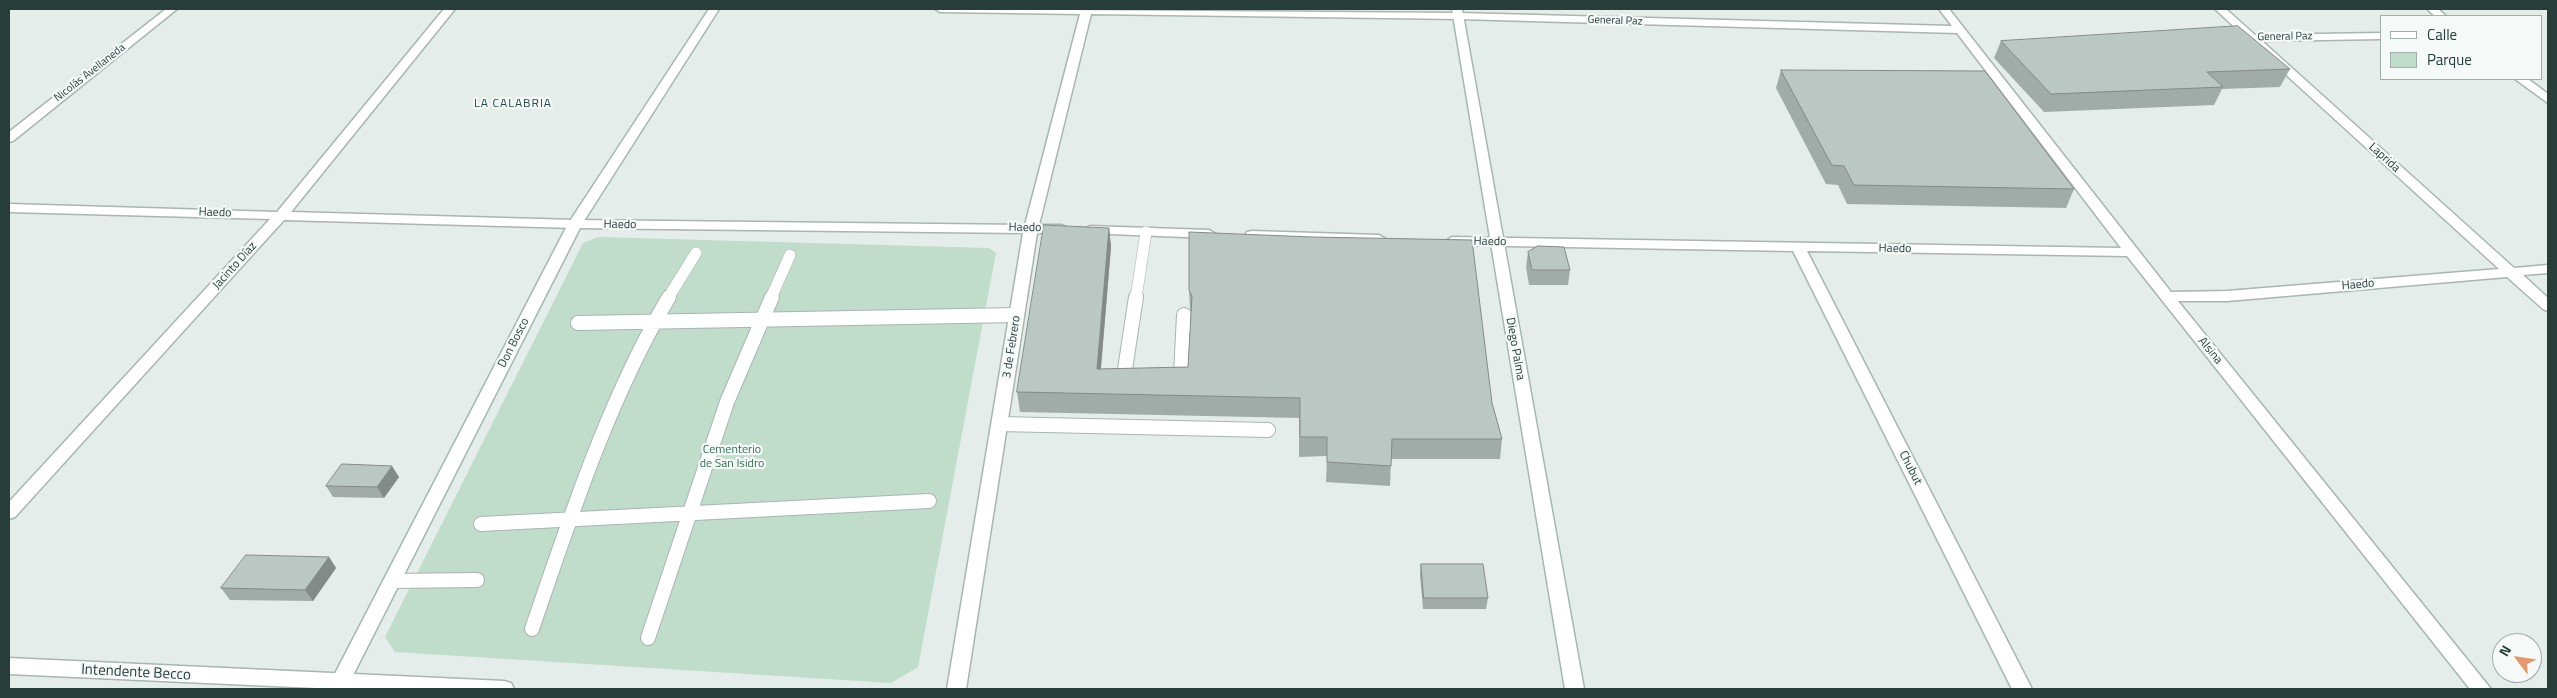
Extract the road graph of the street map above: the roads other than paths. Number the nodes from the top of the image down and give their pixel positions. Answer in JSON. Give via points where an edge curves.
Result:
{"nodes":[{"id":1,"x":172,"y":9,"type":"edge"},
{"id":2,"x":450,"y":9,"type":"edge"},
{"id":3,"x":714,"y":9,"type":"edge"},
{"id":4,"x":940,"y":9,"type":"edge"},
{"id":5,"x":1944,"y":9,"type":"edge"},
{"id":6,"x":2220,"y":9,"type":"edge"},
{"id":7,"x":1086,"y":10,"type":"edge"},
{"id":8,"x":1458,"y":12,"type":"edge"},
{"id":9,"x":1961,"y":30,"type":"junction"},
{"id":10,"x":2380,"y":36,"type":"edge"},
{"id":11,"x":2251,"y":38,"type":"junction"},
{"id":12,"x":2232,"y":39,"type":"edge"},
{"id":13,"x":2522,"y":80,"type":"edge"},
{"id":14,"x":2548,"y":99,"type":"edge"},
{"id":15,"x":9,"y":138,"type":"edge"},
{"id":16,"x":9,"y":208,"type":"edge"},
{"id":17,"x":281,"y":215,"type":"junction"},
{"id":18,"x":575,"y":224,"type":"junction"},
{"id":19,"x":1031,"y":228,"type":"junction"},
{"id":20,"x":1146,"y":232,"type":"junction"},
{"id":21,"x":1389,"y":239,"type":"edge"},
{"id":22,"x":1438,"y":240,"type":"edge"},
{"id":23,"x":1496,"y":242,"type":"junction"},
{"id":24,"x":1798,"y":247,"type":"junction"},
{"id":25,"x":2131,"y":252,"type":"junction"},
{"id":26,"x":696,"y":253,"type":"dead end"},
{"id":27,"x":790,"y":255,"type":"dead end"},
{"id":28,"x":2548,"y":268,"type":"edge"},
{"id":29,"x":2510,"y":271,"type":"junction"},
{"id":30,"x":2167,"y":298,"type":"junction"},
{"id":31,"x":2548,"y":306,"type":"edge"},
{"id":32,"x":1017,"y":315,"type":"junction"},
{"id":33,"x":1184,"y":315,"type":"dead end"},
{"id":34,"x":761,"y":319,"type":"junction"},
{"id":35,"x":656,"y":321,"type":"junction"},
{"id":36,"x":578,"y":323,"type":"dead end"},
{"id":37,"x":999,"y":424,"type":"junction"},
{"id":38,"x":1268,"y":430,"type":"dead end"},
{"id":39,"x":929,"y":501,"type":"dead end"},
{"id":40,"x":9,"y":513,"type":"edge"},
{"id":41,"x":691,"y":514,"type":"junction"},
{"id":42,"x":568,"y":521,"type":"junction"},
{"id":43,"x":481,"y":524,"type":"dead end"},
{"id":44,"x":392,"y":580,"type":"junction"},
{"id":45,"x":477,"y":580,"type":"dead end"},
{"id":46,"x":532,"y":628,"type":"dead end"},
{"id":47,"x":648,"y":638,"type":"dead end"},
{"id":48,"x":9,"y":666,"type":"edge"},
{"id":49,"x":338,"y":686,"type":"edge"},
{"id":50,"x":504,"y":689,"type":"edge"},
{"id":51,"x":956,"y":689,"type":"edge"},
{"id":52,"x":1575,"y":689,"type":"edge"},
{"id":53,"x":2022,"y":689,"type":"edge"},
{"id":54,"x":2481,"y":689,"type":"edge"}],
"edges":[{"from":1,"to":15,"type":"street","name":"Nicolás Avellaneda"},
{"from":2,"to":17,"type":"street","name":"Jacinto Díaz"},
{"from":3,"to":18,"type":"street","name":"Don Bosco"},
{"from":4,"to":7,"type":"street","name":"General Paz"},
{"from":5,"to":9,"type":"street","name":"Alsina"},
{"from":6,"to":11,"type":"street","name":"Laprida"},
{"from":7,"to":8,"type":"street","name":"General Paz"},
{"from":7,"to":19,"type":"street","name":"3 de Febrero"},
{"from":8,"to":9,"type":"street","name":"General Paz"},
{"from":8,"to":23,"type":"street","name":"Diego Palma"},
{"from":9,"to":25,"type":"street","name":"Alsina","via":[[1985,53]]},
{"from":10,"to":11,"type":"street","name":"General Paz"},
{"from":11,"to":12,"type":"street","name":"General Paz"},
{"from":11,"to":29,"type":"street","name":"Laprida"},
{"from":13,"to":14,"type":"street"},
{"from":16,"to":17,"type":"street","name":"Haedo"},
{"from":17,"to":18,"type":"street","name":"Haedo"},
{"from":17,"to":40,"type":"street","name":"Jacinto Díaz"},
{"from":18,"to":19,"type":"street","name":"Haedo"},
{"from":18,"to":44,"type":"street","name":"Don Bosco"},
{"from":19,"to":20,"type":"street","name":"Haedo"},
{"from":19,"to":32,"type":"street","name":"3 de Febrero"},
{"from":20,"to":21,"type":"street","name":"Haedo"},
{"from":20,"to":33,"type":"lane","via":[[1124,376],[1173,378],[1181,374]]},
{"from":22,"to":23,"type":"street","name":"Haedo"},
{"from":23,"to":24,"type":"street","name":"Haedo"},
{"from":23,"to":52,"type":"street","name":"Diego Palma"},
{"from":24,"to":25,"type":"street","name":"Haedo"},
{"from":24,"to":53,"type":"street","name":"Chubut"},
{"from":25,"to":30,"type":"street","name":"Alsina"},
{"from":26,"to":35,"type":"lane"},
{"from":27,"to":34,"type":"lane"},
{"from":28,"to":29,"type":"street","name":"Haedo"},
{"from":29,"to":30,"type":"street","name":"Haedo","via":[[2227,296]]},
{"from":29,"to":31,"type":"street","name":"Laprida"},
{"from":30,"to":54,"type":"street","name":"Alsina"},
{"from":32,"to":34,"type":"lane"},
{"from":32,"to":37,"type":"street","name":"3 de Febrero"},
{"from":34,"to":35,"type":"lane"},
{"from":34,"to":41,"type":"lane","via":[[728,402]]},
{"from":35,"to":36,"type":"lane"},
{"from":35,"to":42,"type":"lane"},
{"from":37,"to":38,"type":"lane"},
{"from":37,"to":51,"type":"street","name":"3 de Febrero"},
{"from":39,"to":41,"type":"lane"},
{"from":41,"to":42,"type":"lane"},
{"from":41,"to":47,"type":"lane"},
{"from":42,"to":43,"type":"lane"},
{"from":42,"to":46,"type":"lane"},
{"from":44,"to":45,"type":"lane"},
{"from":44,"to":49,"type":"street","name":"Don Bosco"},
{"from":48,"to":49,"type":"street","name":"Intendente Becco"},
{"from":49,"to":50,"type":"street","name":"Intendente Becco"}]}
